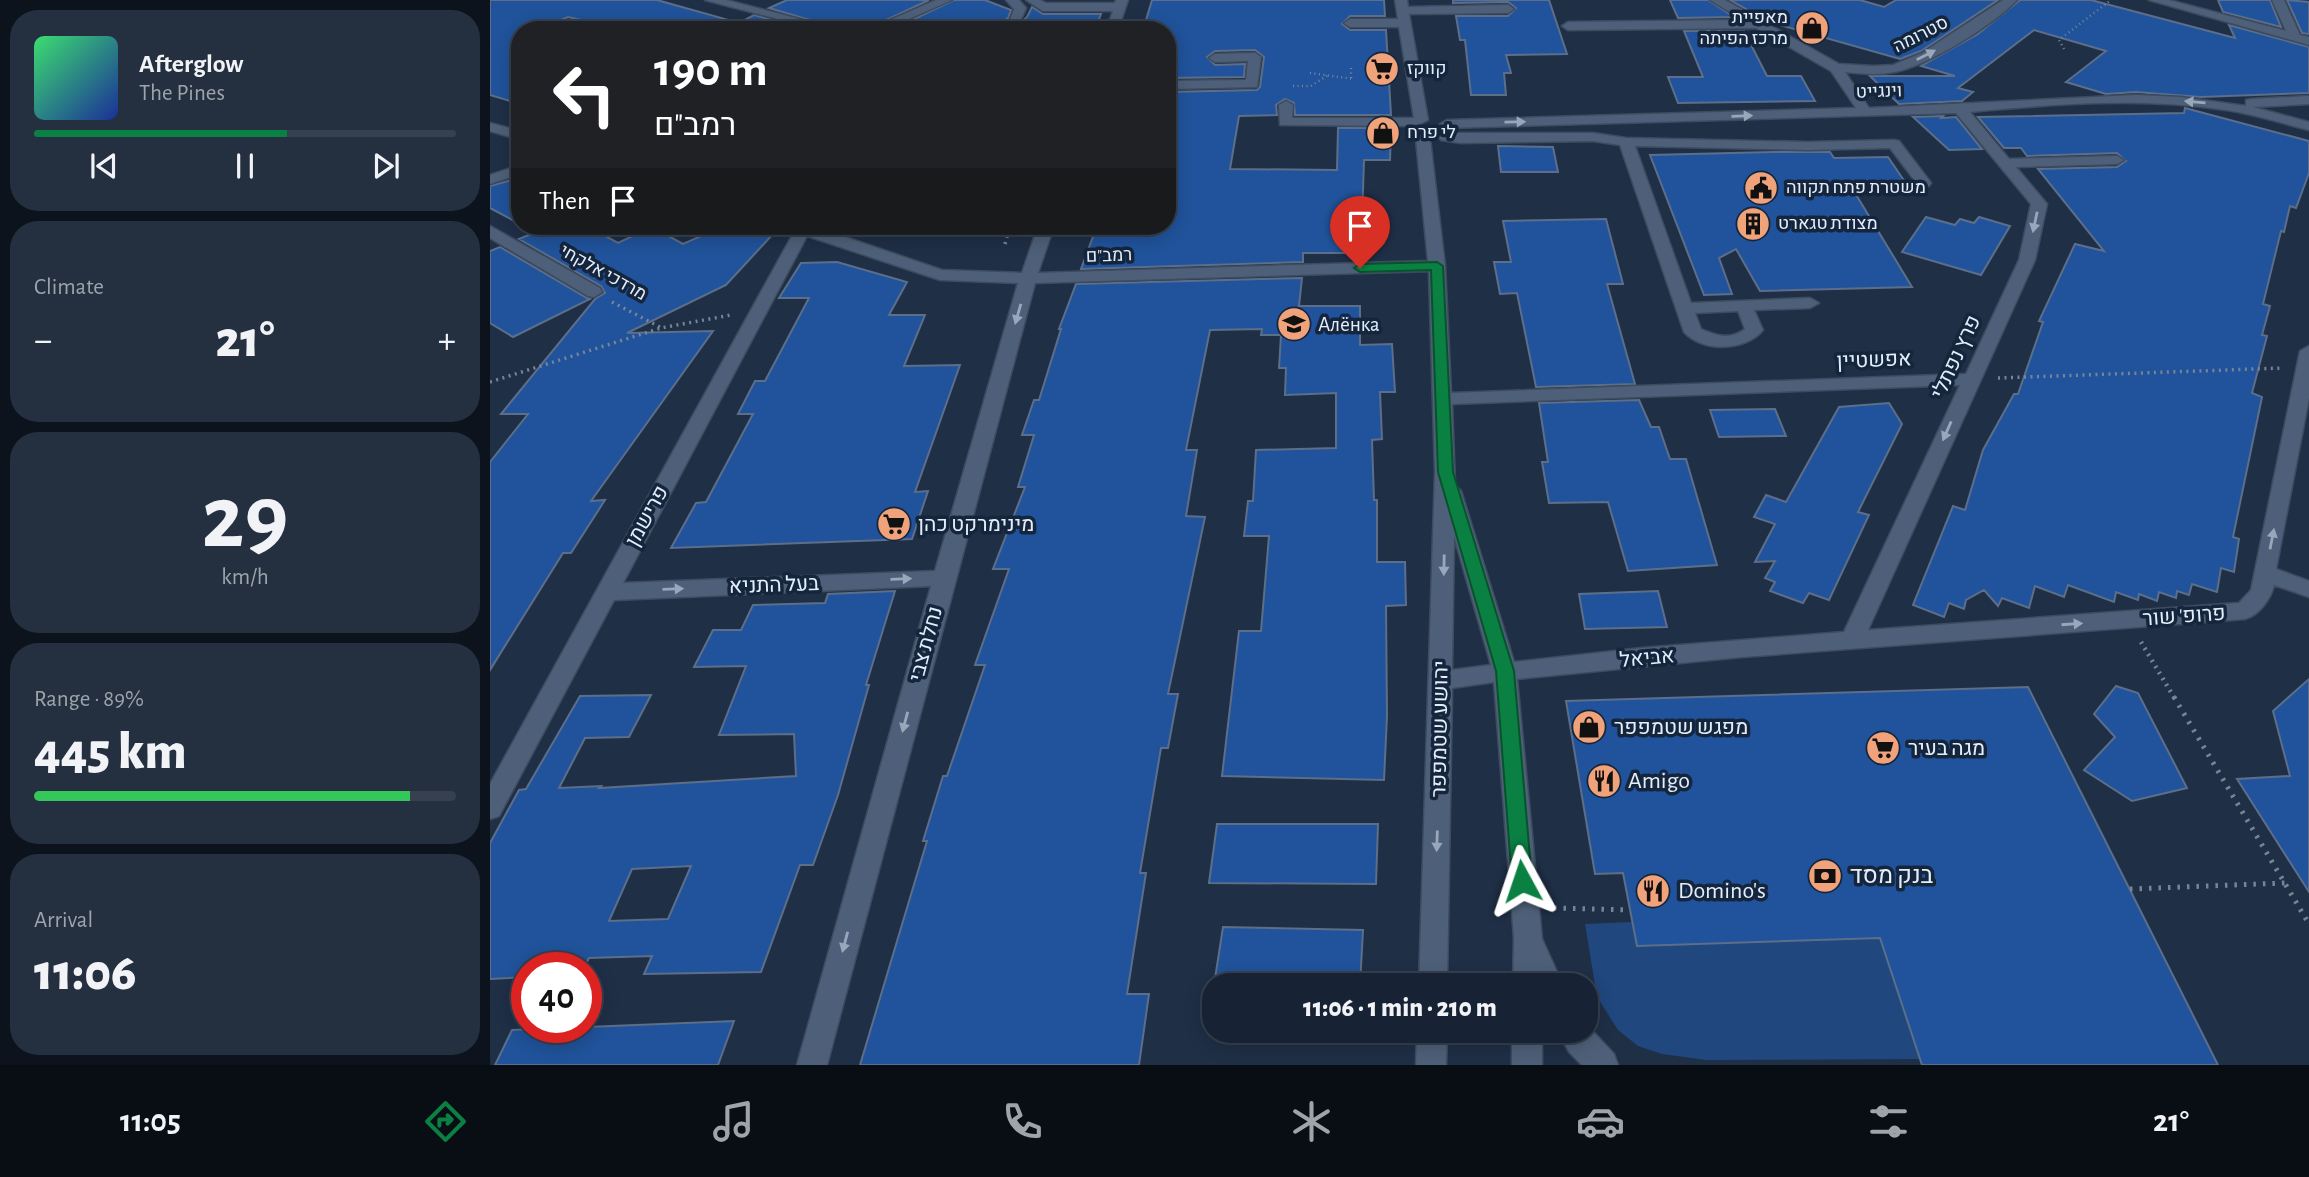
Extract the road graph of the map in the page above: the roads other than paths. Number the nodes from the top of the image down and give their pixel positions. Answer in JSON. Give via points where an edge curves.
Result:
{"nodes":[{"id":1,"x":711,"y":0,"type":"edge"},
{"id":2,"x":946,"y":0,"type":"edge"},
{"id":3,"x":1012,"y":0,"type":"edge"},
{"id":4,"x":1032,"y":0,"type":"edge"},
{"id":5,"x":1716,"y":0,"type":"edge"},
{"id":6,"x":2011,"y":0,"type":"edge"},
{"id":7,"x":2155,"y":0,"type":"edge"},
{"id":8,"x":2278,"y":0,"type":"edge"},
{"id":9,"x":1121,"y":4,"type":"edge"},
{"id":10,"x":1508,"y":9,"type":"dead end"},
{"id":11,"x":1402,"y":11,"type":"edge"},
{"id":12,"x":798,"y":21,"type":"edge"},
{"id":13,"x":895,"y":21,"type":"edge"},
{"id":14,"x":1015,"y":21,"type":"edge"},
{"id":15,"x":1115,"y":21,"type":"edge"},
{"id":16,"x":1755,"y":22,"type":"junction"},
{"id":17,"x":1350,"y":23,"type":"dead end"},
{"id":18,"x":1568,"y":24,"type":"dead end"},
{"id":19,"x":2295,"y":37,"type":"junction"},
{"id":20,"x":2309,"y":41,"type":"edge"},
{"id":21,"x":1215,"y":58,"type":"dead end"},
{"id":22,"x":1836,"y":68,"type":"junction"},
{"id":23,"x":1176,"y":85,"type":"edge"},
{"id":24,"x":2309,"y":100,"type":"edge"},
{"id":25,"x":1286,"y":105,"type":"dead end"},
{"id":26,"x":2224,"y":105,"type":"junction"},
{"id":27,"x":1961,"y":109,"type":"junction"},
{"id":28,"x":1865,"y":112,"type":"junction"},
{"id":29,"x":1419,"y":121,"type":"junction"},
{"id":30,"x":2309,"y":126,"type":"edge"},
{"id":31,"x":490,"y":127,"type":"edge"},
{"id":32,"x":1446,"y":130,"type":"junction"},
{"id":33,"x":511,"y":133,"type":"edge"},
{"id":34,"x":1423,"y":139,"type":"junction"},
{"id":35,"x":1626,"y":142,"type":"junction"},
{"id":36,"x":2117,"y":160,"type":"dead end"},
{"id":37,"x":2005,"y":163,"type":"junction"},
{"id":38,"x":511,"y":172,"type":"edge"},
{"id":39,"x":490,"y":180,"type":"edge"},
{"id":40,"x":1924,"y":183,"type":"dead end"},
{"id":41,"x":490,"y":231,"type":"edge"},
{"id":42,"x":796,"y":235,"type":"edge"},
{"id":43,"x":822,"y":235,"type":"edge"},
{"id":44,"x":1043,"y":235,"type":"edge"},
{"id":45,"x":847,"y":244,"type":"junction"},
{"id":46,"x":788,"y":258,"type":"junction"},
{"id":47,"x":1437,"y":266,"type":"junction"},
{"id":48,"x":1028,"y":278,"type":"junction"},
{"id":49,"x":594,"y":292,"type":"road end"},
{"id":50,"x":1810,"y":303,"type":"dead end"},
{"id":51,"x":1744,"y":306,"type":"junction"},
{"id":52,"x":1684,"y":308,"type":"junction"},
{"id":53,"x":2308,"y":358,"type":"edge"},
{"id":54,"x":1970,"y":379,"type":"junction"},
{"id":55,"x":1442,"y":399,"type":"junction"},
{"id":56,"x":1445,"y":472,"type":"junction"},
{"id":57,"x":2266,"y":574,"type":"junction"},
{"id":58,"x":944,"y":578,"type":"junction"},
{"id":59,"x":2309,"y":589,"type":"edge"},
{"id":60,"x":605,"y":592,"type":"junction"},
{"id":61,"x":1853,"y":638,"type":"junction"},
{"id":62,"x":1505,"y":671,"type":"junction"},
{"id":63,"x":1442,"y":680,"type":"junction"},
{"id":64,"x":490,"y":808,"type":"edge"},
{"id":65,"x":1528,"y":938,"type":"junction"},
{"id":66,"x":1433,"y":973,"type":"edge"},
{"id":67,"x":1527,"y":973,"type":"edge"},
{"id":68,"x":1544,"y":973,"type":"edge"},
{"id":69,"x":1432,"y":1043,"type":"edge"},
{"id":70,"x":1527,"y":1043,"type":"edge"},
{"id":71,"x":1581,"y":1043,"type":"edge"},
{"id":72,"x":812,"y":1065,"type":"edge"},
{"id":73,"x":1431,"y":1065,"type":"edge"},
{"id":74,"x":1527,"y":1065,"type":"edge"},
{"id":75,"x":1604,"y":1065,"type":"edge"}],
"edges":[{"from":1,"to":12,"type":"street"},
{"from":2,"to":13,"type":"street"},
{"from":3,"to":14,"type":"street","via":[[1020,8]]},
{"from":4,"to":9,"type":"street","via":[[1043,7]]},
{"from":5,"to":16,"type":"street"},
{"from":22,"to":6,"type":"street","name":"סטרומה","one_way":true,"via":[[1893,68],[1916,61]]},
{"from":7,"to":19,"type":"street"},
{"from":8,"to":19,"type":"street"},
{"from":9,"to":15,"type":"street"},
{"from":10,"to":11,"type":"street"},
{"from":11,"to":17,"type":"street"},
{"from":11,"to":29,"type":"street"},
{"from":16,"to":18,"type":"street"},
{"from":16,"to":22,"type":"street"},
{"from":19,"to":20,"type":"street"},
{"from":21,"to":23,"type":"street","via":[[1255,57],[1252,84]]},
{"from":22,"to":28,"type":"street"},
{"from":24,"to":26,"type":"street"},
{"from":25,"to":29,"type":"street","via":[[1285,121]]},
{"from":26,"to":27,"type":"street","name":"וינגייט","one_way":true,"via":[[2159,100]]},
{"from":26,"to":30,"type":"street","name":"וינגייט"},
{"from":27,"to":28,"type":"street","name":"וינגייט"},
{"from":27,"to":37,"type":"street","name":"פרץ נפתלי"},
{"from":32,"to":28,"type":"street","name":"וינגייט","one_way":true,"via":[[1562,116]]},
{"from":29,"to":32,"type":"street","via":[[1435,120]]},
{"from":29,"to":34,"type":"street","name":"יהושע שטמפפר","via":[[1409,126],[1408,133]]},
{"from":31,"to":33,"type":"street"},
{"from":32,"to":34,"type":"street"},
{"from":32,"to":35,"type":"street","via":[[1461,139],[1593,137]]},
{"from":34,"to":47,"type":"street","name":"יהושע שטמפפר"},
{"from":35,"to":40,"type":"street","via":[[1894,144]]},
{"from":35,"to":52,"type":"street"},
{"from":36,"to":37,"type":"street"},
{"from":37,"to":54,"type":"street","name":"פרץ נפתלי","one_way":true,"via":[[2039,204],[2027,260]]},
{"from":38,"to":39,"type":"street"},
{"from":41,"to":49,"type":"street","name":"מרדכי אלקחי"},
{"from":42,"to":46,"type":"street","name":"פרישמן"},
{"from":43,"to":45,"type":"street","name":"רמב\"ם"},
{"from":44,"to":48,"type":"street","name":"נחלת צבי"},
{"from":45,"to":46,"type":"street","via":[[826,244]]},
{"from":45,"to":48,"type":"street","name":"רמב\"ם","via":[[940,275]]},
{"from":46,"to":60,"type":"street","name":"פרישמן"},
{"from":47,"to":48,"type":"street","name":"רמב\"ם"},
{"from":47,"to":55,"type":"street","name":"יהושע שטמפפר"},
{"from":48,"to":58,"type":"street","name":"נחלת צבי","one_way":true},
{"from":50,"to":51,"type":"street"},
{"from":51,"to":52,"type":"street"},
{"from":51,"to":52,"type":"street","via":[[1754,330],[1744,340],[1716,343],[1693,332]]},
{"from":57,"to":53,"type":"street","name":"פרופ' שור","one_way":true},
{"from":54,"to":55,"type":"street","name":"אפשטיין"},
{"from":54,"to":61,"type":"street","name":"פרץ נפתלי","one_way":true},
{"from":55,"to":56,"type":"street","name":"יהושע שטמפפר"},
{"from":56,"to":62,"type":"street","name":"יהושע שטמפפר"},
{"from":56,"to":63,"type":"street","name":"יהושע שטמפפר","one_way":true},
{"from":57,"to":59,"type":"street"},
{"from":61,"to":57,"type":"street","name":"פרופ' שור","one_way":true,"via":[[2245,611],[2261,593]]},
{"from":60,"to":58,"type":"street","name":"בעל התניא","one_way":true},
{"from":58,"to":72,"type":"street","name":"נחלת צבי","one_way":true},
{"from":60,"to":64,"type":"street","name":"פרישמן"},
{"from":61,"to":62,"type":"street","name":"אביאל"},
{"from":62,"to":63,"type":"street","name":"אביאל"},
{"from":62,"to":65,"type":"street","name":"יהושע שטמפפר"},
{"from":63,"to":66,"type":"street","name":"יהושע שטמפפר","one_way":true},
{"from":65,"to":67,"type":"street","name":"יהושע שטמפפר"},
{"from":65,"to":68,"type":"street"},
{"from":69,"to":73,"type":"street"},
{"from":70,"to":74,"type":"street"},
{"from":71,"to":75,"type":"street"}]}
